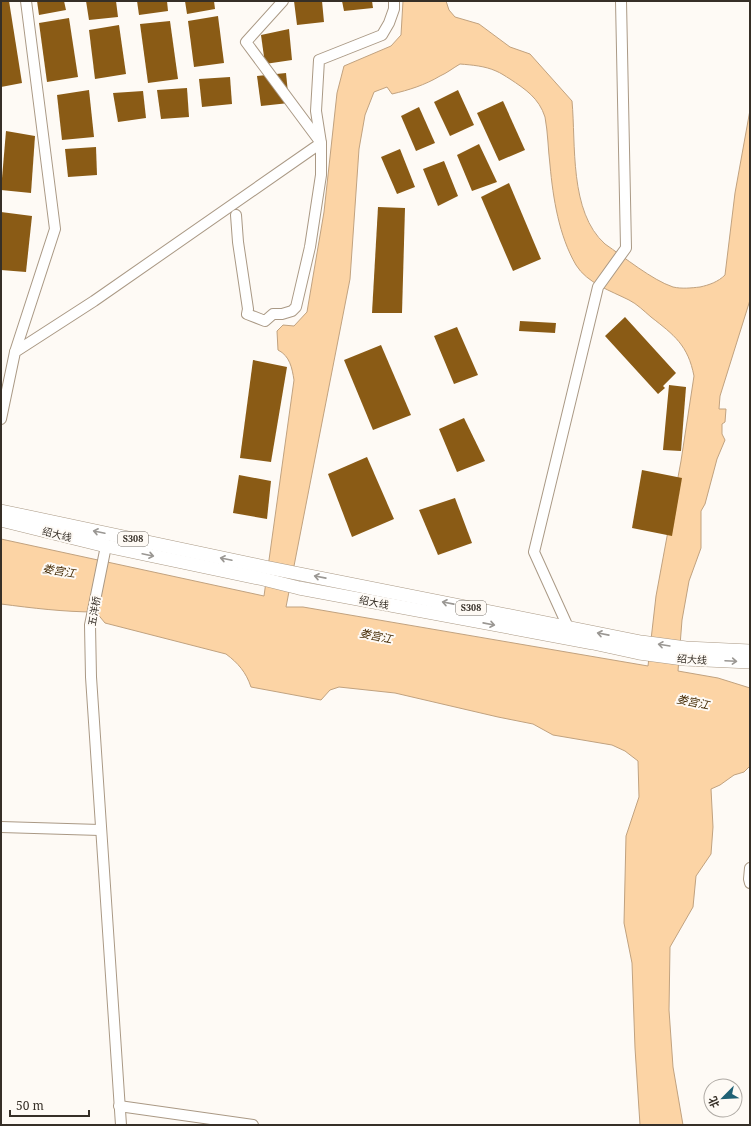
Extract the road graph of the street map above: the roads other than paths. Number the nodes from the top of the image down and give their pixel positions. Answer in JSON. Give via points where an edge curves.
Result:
{"nodes":[{"id":1,"x":26,"y":1,"type":"edge"},
{"id":2,"x":283,"y":1,"type":"edge"},
{"id":3,"x":394,"y":1,"type":"edge"},
{"id":4,"x":621,"y":1,"type":"edge"},
{"id":5,"x":321,"y":143,"type":"junction"},
{"id":6,"x":236,"y":214,"type":"dead end"},
{"id":7,"x":15,"y":352,"type":"junction"},
{"id":8,"x":1,"y":418,"type":"edge"},
{"id":9,"x":1,"y":511,"type":"edge"},
{"id":10,"x":1,"y":520,"type":"edge"},
{"id":11,"x":106,"y":546,"type":"junction"},
{"id":12,"x":264,"y":573,"type":"junction"},
{"id":13,"x":568,"y":627,"type":"junction"},
{"id":14,"x":640,"y":647,"type":"junction"},
{"id":15,"x":750,"y":651,"type":"edge"},
{"id":16,"x":685,"y":654,"type":"junction"},
{"id":17,"x":750,"y":662,"type":"edge"},
{"id":18,"x":1,"y":827,"type":"edge"},
{"id":19,"x":100,"y":830,"type":"junction"},
{"id":20,"x":750,"y":868,"type":"edge"},
{"id":21,"x":750,"y":883,"type":"edge"},
{"id":22,"x":119,"y":1106,"type":"junction"},
{"id":23,"x":120,"y":1125,"type":"edge"},
{"id":24,"x":253,"y":1125,"type":"edge"}],
"edges":[{"from":1,"to":7,"type":"street","via":[[55,229]]},
{"from":2,"to":5,"type":"street","via":[[246,42]]},
{"from":3,"to":5,"type":"street","via":[[394,9],[382,35],[318,60],[316,111]]},
{"from":4,"to":13,"type":"street","via":[[626,248],[598,287],[534,552]]},
{"from":5,"to":6,"type":"street","via":[[321,175],[310,247],[298,302],[292,311],[273,314],[266,321],[247,314]]},
{"from":5,"to":7,"type":"street","via":[[94,301]]},
{"from":7,"to":8,"type":"street"},
{"from":12,"to":9,"type":"main road","name":"绍大线","number":"S308","one_way":true},
{"from":10,"to":11,"type":"main road","name":"绍大线","number":"S308"},
{"from":11,"to":12,"type":"main road","name":"绍大线","number":"S308","one_way":true},
{"from":11,"to":19,"type":"street","name":"五洋桥","via":[[90,625]]},
{"from":13,"to":12,"type":"main road","name":"绍大线","number":"S308","one_way":true,"via":[[301,574]]},
{"from":12,"to":14,"type":"main road","name":"绍大线","number":"S308","one_way":true,"via":[[299,588],[585,642]]},
{"from":14,"to":13,"type":"main road","name":"绍大线","number":"S308","one_way":true},
{"from":14,"to":16,"type":"main road","name":"绍大线","number":"S308"},
{"from":15,"to":16,"type":"main road","name":"绍大线","number":"S308"},
{"from":16,"to":17,"type":"main road","name":"绍大线","number":"S308","one_way":true},
{"from":18,"to":19,"type":"street"},
{"from":19,"to":22,"type":"street","name":"五洋桥"},
{"from":20,"to":21,"type":"street"},
{"from":22,"to":23,"type":"street","name":"五洋桥"},
{"from":22,"to":24,"type":"street"}]}
